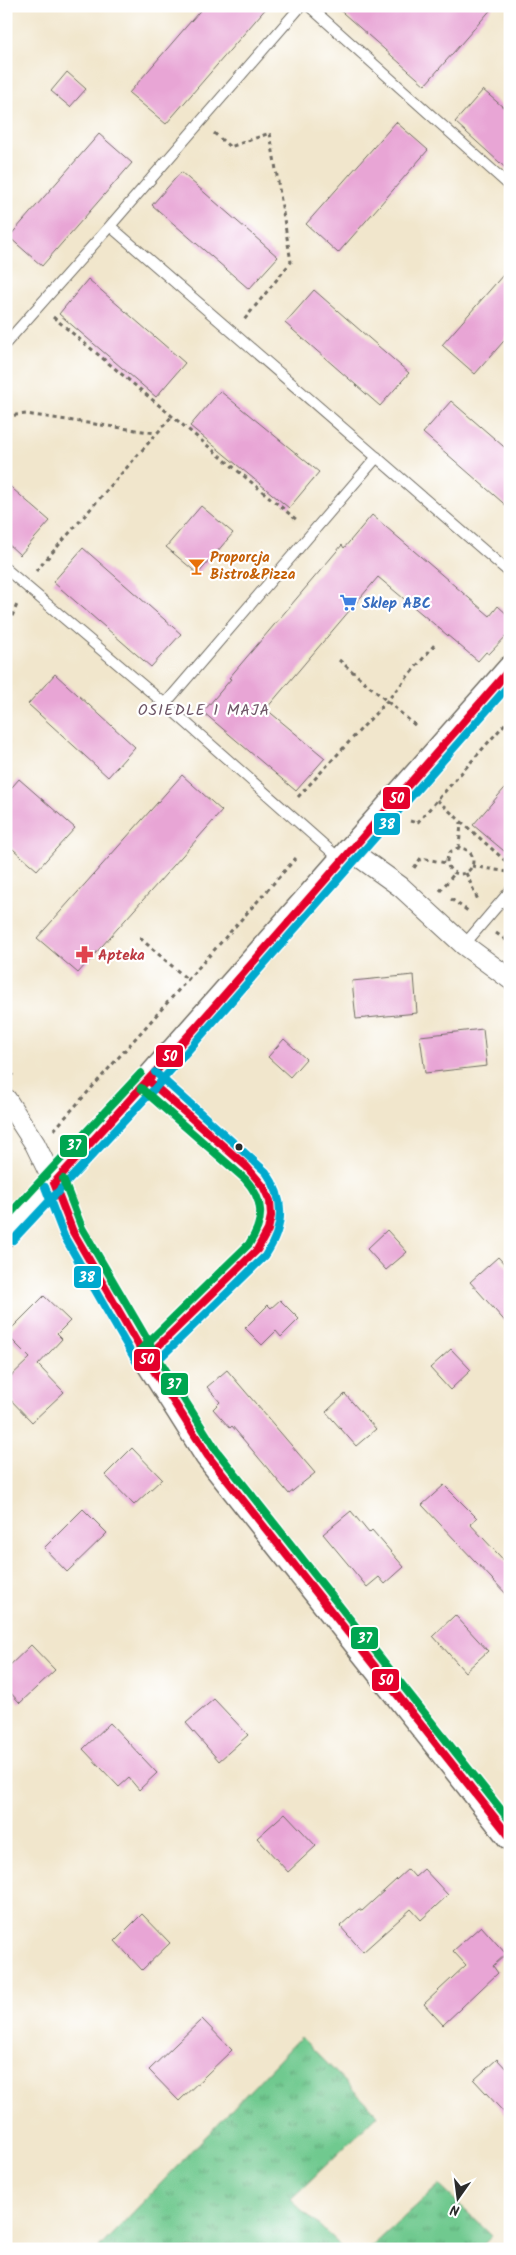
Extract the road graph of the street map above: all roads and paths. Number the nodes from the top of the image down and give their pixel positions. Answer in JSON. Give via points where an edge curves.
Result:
{"nodes":[{"id":1,"x":301,"y":6,"type":"edge"},
{"id":2,"x":309,"y":6,"type":"edge"},
{"id":3,"x":200,"y":122,"type":"junction"},
{"id":4,"x":510,"y":186,"type":"edge"},
{"id":5,"x":110,"y":226,"type":"junction"},
{"id":6,"x":39,"y":305,"type":"junction"},
{"id":7,"x":234,"y":334,"type":"junction"},
{"id":8,"x":6,"y":343,"type":"edge"},
{"id":9,"x":173,"y":415,"type":"junction"},
{"id":10,"x":6,"y":416,"type":"edge"},
{"id":11,"x":157,"y":433,"type":"junction"},
{"id":12,"x":377,"y":457,"type":"junction"},
{"id":13,"x":312,"y":533,"type":"junction"},
{"id":14,"x":6,"y":569,"type":"edge"},
{"id":15,"x":510,"y":573,"type":"edge"},
{"id":16,"x":24,"y":584,"type":"junction"},
{"id":17,"x":6,"y":632,"type":"edge"},
{"id":18,"x":436,"y":643,"type":"dead end"},
{"id":19,"x":339,"y":660,"type":"dead end"},
{"id":20,"x":510,"y":669,"type":"edge"},
{"id":21,"x":387,"y":701,"type":"junction"},
{"id":22,"x":165,"y":704,"type":"junction"},
{"id":23,"x":510,"y":718,"type":"edge"},
{"id":24,"x":416,"y":726,"type":"dead end"},
{"id":25,"x":437,"y":800,"type":"junction"},
{"id":26,"x":305,"y":803,"type":"dead end"},
{"id":27,"x":403,"y":819,"type":"dead end"},
{"id":28,"x":461,"y":821,"type":"junction"},
{"id":29,"x":459,"y":848,"type":"junction"},
{"id":30,"x":346,"y":856,"type":"junction"},
{"id":31,"x":296,"y":858,"type":"dead end"},
{"id":32,"x":446,"y":863,"type":"junction"},
{"id":33,"x":406,"y":865,"type":"dead end"},
{"id":34,"x":510,"y":865,"type":"edge"},
{"id":35,"x":472,"y":866,"type":"junction"},
{"id":36,"x":509,"y":872,"type":"edge"},
{"id":37,"x":466,"y":873,"type":"junction"},
{"id":38,"x":454,"y":874,"type":"junction"},
{"id":39,"x":503,"y":880,"type":"dead end"},
{"id":40,"x":433,"y":886,"type":"dead end"},
{"id":41,"x":510,"y":890,"type":"edge"},
{"id":42,"x":440,"y":891,"type":"junction"},
{"id":43,"x":481,"y":908,"type":"dead end"},
{"id":44,"x":475,"y":916,"type":"dead end"},
{"id":45,"x":140,"y":938,"type":"dead end"},
{"id":46,"x":464,"y":945,"type":"junction"},
{"id":47,"x":510,"y":979,"type":"edge"},
{"id":48,"x":188,"y":980,"type":"junction"},
{"id":49,"x":6,"y":1066,"type":"edge"},
{"id":50,"x":148,"y":1080,"type":"junction"},
{"id":51,"x":16,"y":1081,"type":"dead end"},
{"id":52,"x":6,"y":1099,"type":"edge"},
{"id":53,"x":50,"y":1134,"type":"dead end"},
{"id":54,"x":54,"y":1183,"type":"junction"},
{"id":55,"x":6,"y":1233,"type":"edge"},
{"id":56,"x":146,"y":1358,"type":"junction"},
{"id":57,"x":510,"y":1837,"type":"edge"}],
"edges":[{"from":1,"to":3,"type":"lane"},
{"from":2,"to":4,"type":"lane"},
{"from":3,"to":5,"type":"lane"},
{"from":3,"to":7,"type":"path","via":[[230,147],[270,133],[291,262]]},
{"from":5,"to":6,"type":"lane"},
{"from":5,"to":7,"type":"lane"},
{"from":6,"to":8,"type":"lane"},
{"from":6,"to":9,"type":"path"},
{"from":7,"to":12,"type":"lane"},
{"from":9,"to":11,"type":"path"},
{"from":9,"to":13,"type":"path"},
{"from":10,"to":11,"type":"path","via":[[26,414]]},
{"from":11,"to":16,"type":"path"},
{"from":12,"to":13,"type":"lane"},
{"from":12,"to":15,"type":"lane"},
{"from":13,"to":22,"type":"lane"},
{"from":14,"to":16,"type":"lane"},
{"from":16,"to":17,"type":"path"},
{"from":16,"to":22,"type":"lane"},
{"from":18,"to":21,"type":"path"},
{"from":19,"to":21,"type":"path"},
{"from":20,"to":30,"type":"street"},
{"from":21,"to":24,"type":"path"},
{"from":21,"to":26,"type":"path","via":[[298,797]]},
{"from":22,"to":30,"type":"lane"},
{"from":23,"to":25,"type":"path"},
{"from":25,"to":27,"type":"path","via":[[417,823]]},
{"from":25,"to":28,"type":"path"},
{"from":28,"to":29,"type":"path"},
{"from":28,"to":34,"type":"path"},
{"from":29,"to":32,"type":"path","via":[[451,851]]},
{"from":29,"to":35,"type":"path","via":[[470,854]]},
{"from":30,"to":46,"type":"street","via":[[401,887]]},
{"from":30,"to":50,"type":"street"},
{"from":31,"to":48,"type":"path"},
{"from":32,"to":33,"type":"path","via":[[421,858],[412,871]]},
{"from":32,"to":38,"type":"path"},
{"from":35,"to":36,"type":"path"},
{"from":35,"to":37,"type":"path"},
{"from":36,"to":39,"type":"path"},
{"from":37,"to":38,"type":"path"},
{"from":37,"to":43,"type":"path"},
{"from":38,"to":42,"type":"path"},
{"from":40,"to":42,"type":"path"},
{"from":41,"to":46,"type":"lane"},
{"from":42,"to":44,"type":"path"},
{"from":45,"to":48,"type":"path"},
{"from":46,"to":47,"type":"street"},
{"from":48,"to":53,"type":"path"},
{"from":49,"to":51,"type":"path"},
{"from":50,"to":54,"type":"street"},
{"from":50,"to":56,"type":"lane","via":[[246,1167],[266,1193],[271,1223],[257,1250]]},
{"from":52,"to":54,"type":"street","via":[[35,1144]]},
{"from":54,"to":55,"type":"street"},
{"from":54,"to":56,"type":"street","via":[[73,1232]]},
{"from":56,"to":57,"type":"street","via":[[208,1456]]}]}
